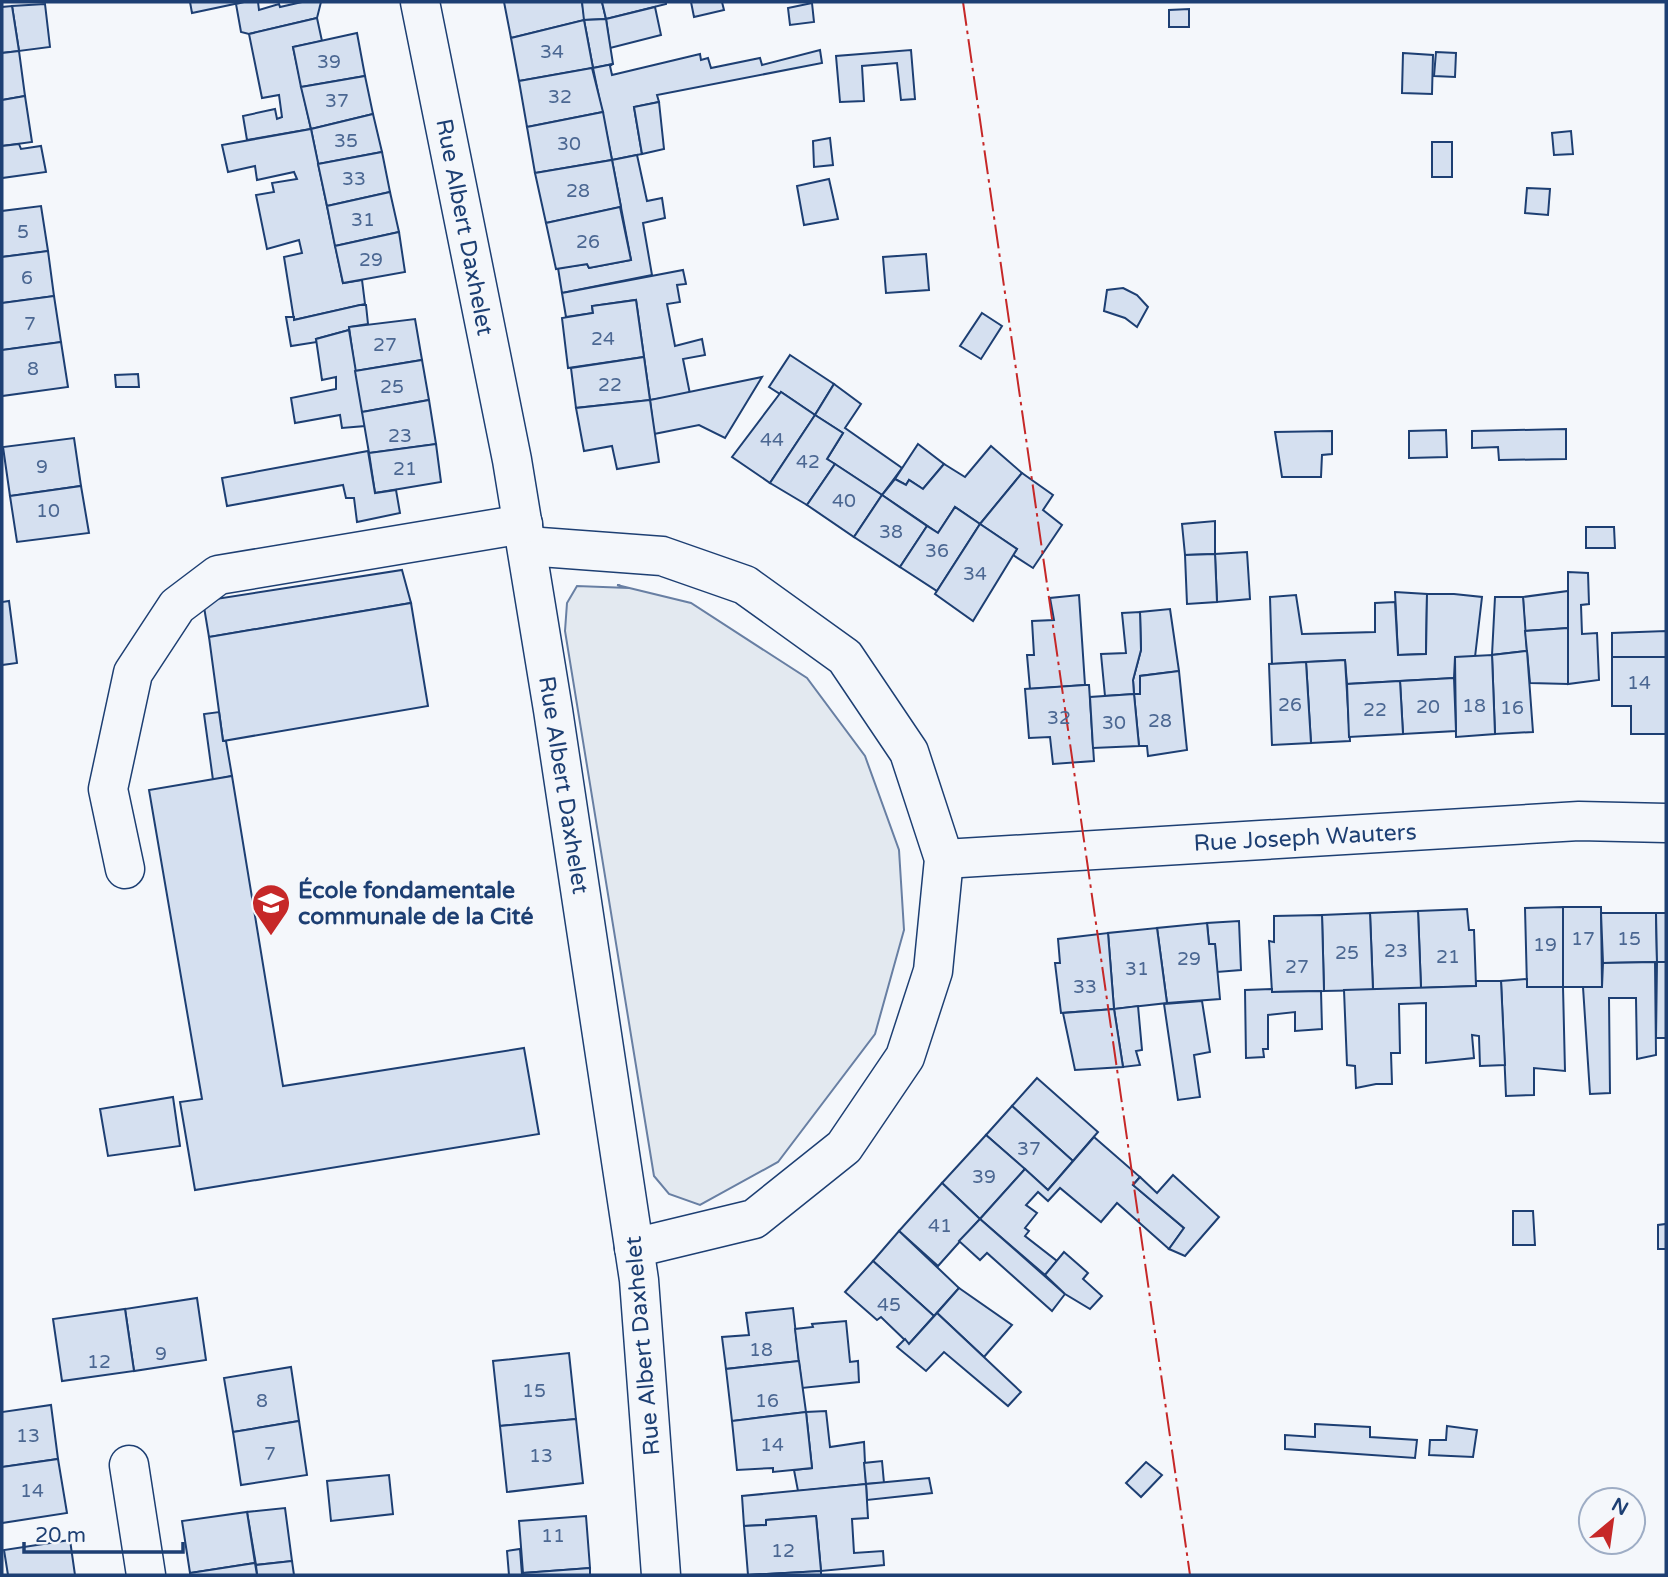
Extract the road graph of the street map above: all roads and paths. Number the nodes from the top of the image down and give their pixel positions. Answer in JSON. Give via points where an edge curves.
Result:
{"nodes":[{"id":1,"x":420,"y":2,"type":"edge"},
{"id":2,"x":525,"y":535,"type":"junction"},
{"id":3,"x":1666,"y":822,"type":"edge"},
{"id":4,"x":944,"y":859,"type":"junction"},
{"id":5,"x":125,"y":869,"type":"dead end"},
{"id":6,"x":634,"y":1248,"type":"junction"},
{"id":7,"x":129,"y":1465,"type":"dead end"},
{"id":8,"x":146,"y":1575,"type":"edge"},
{"id":9,"x":661,"y":1575,"type":"edge"}],
"edges":[{"from":1,"to":2,"type":"street","name":"Rue Albert Daxhelet"},
{"from":2,"to":4,"type":"street","via":[[662,556],[745,585],[845,657],[909,752]]},
{"from":2,"to":5,"type":"street","via":[[218,575],[177,606],[134,673],[108,789]]},
{"from":2,"to":6,"type":"street","name":"Rue Albert Daxhelet"},
{"from":3,"to":4,"type":"street","name":"Rue Joseph Wauters","via":[[1579,821]]},
{"from":4,"to":6,"type":"street","via":[[933,971],[905,1057],[844,1147],[754,1219]]},
{"from":6,"to":9,"type":"street","name":"Rue Albert Daxhelet"},
{"from":7,"to":8,"type":"street"}]}
